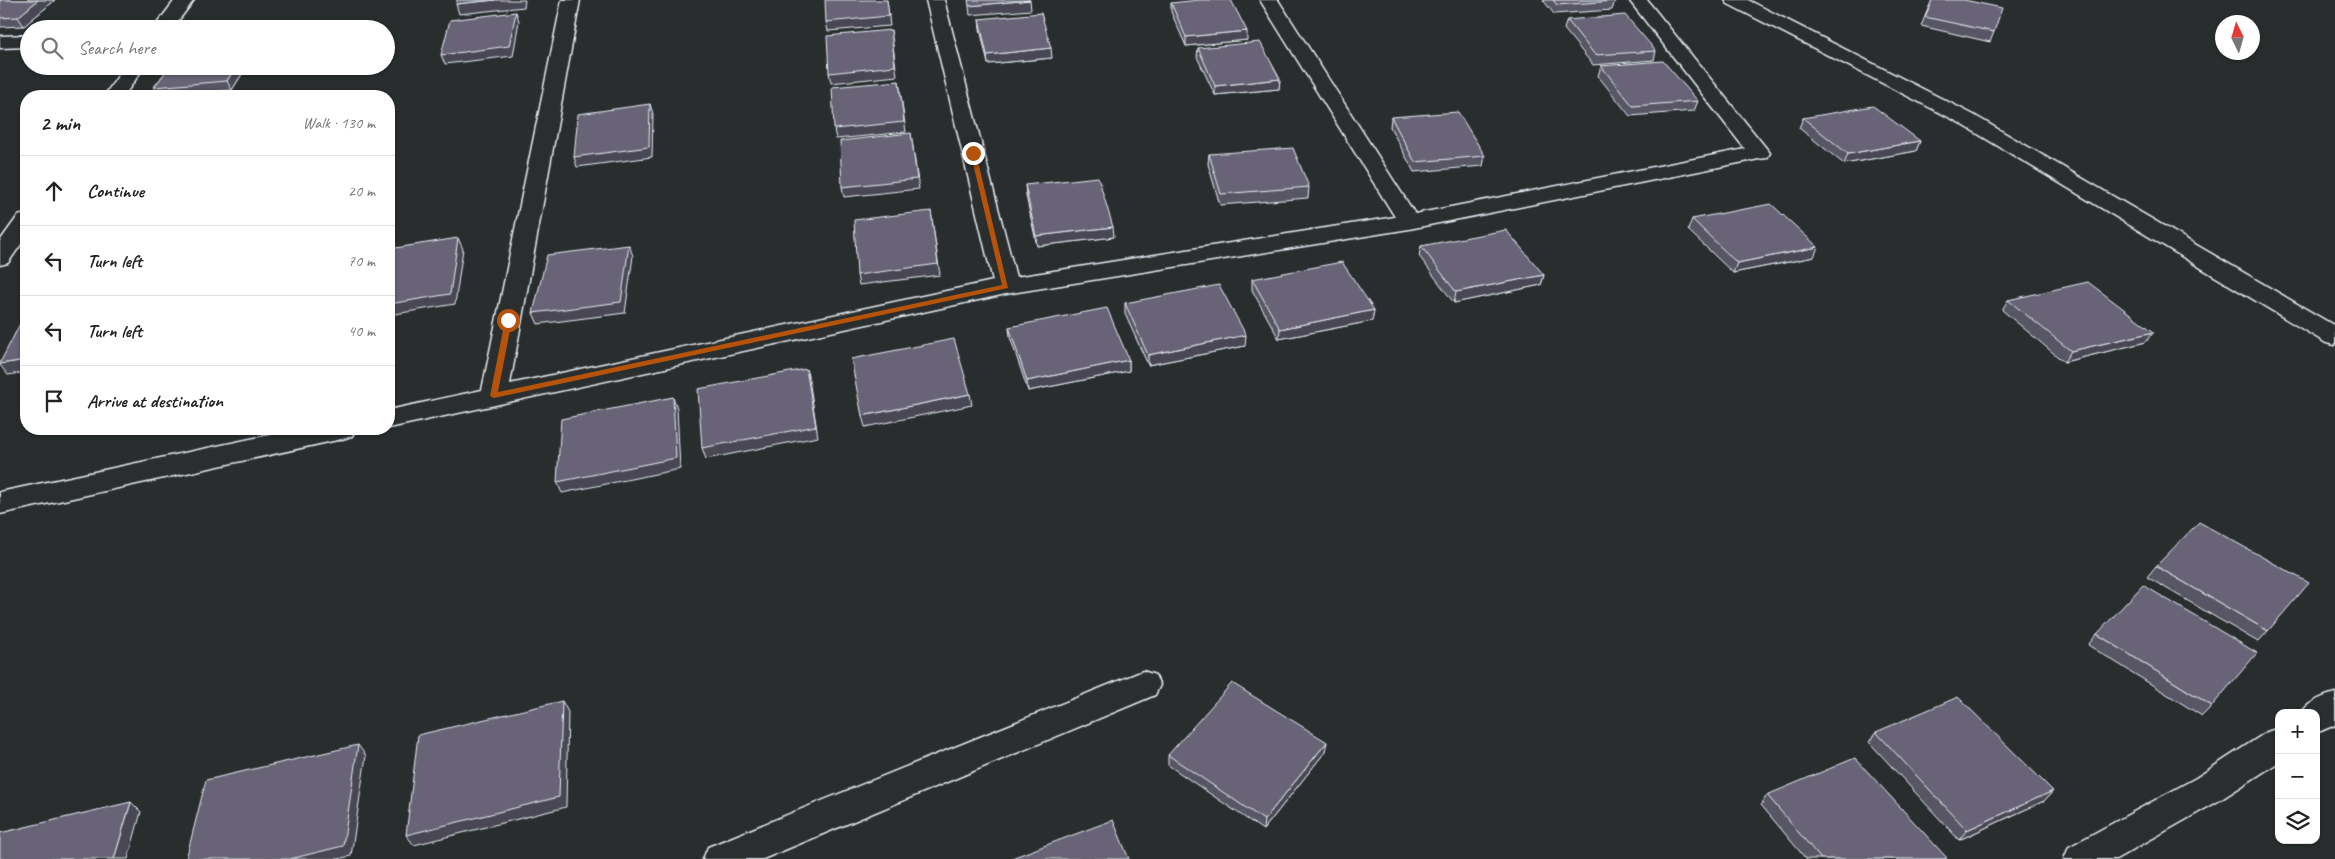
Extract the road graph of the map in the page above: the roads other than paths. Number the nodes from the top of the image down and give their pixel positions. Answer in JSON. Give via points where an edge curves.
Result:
{"nodes":[{"id":1,"x":185,"y":0,"type":"edge"},
{"id":2,"x":571,"y":0,"type":"edge"},
{"id":3,"x":935,"y":0,"type":"edge"},
{"id":4,"x":1269,"y":0,"type":"edge"},
{"id":5,"x":1638,"y":0,"type":"edge"},
{"id":6,"x":1734,"y":0,"type":"edge"},
{"id":7,"x":169,"y":20,"type":"edge"},
{"id":8,"x":20,"y":41,"type":"edge"},
{"id":9,"x":0,"y":42,"type":"edge"},
{"id":10,"x":129,"y":75,"type":"edge"},
{"id":11,"x":118,"y":90,"type":"edge"},
{"id":12,"x":1408,"y":222,"type":"junction"},
{"id":13,"x":20,"y":230,"type":"edge"},
{"id":14,"x":0,"y":258,"type":"edge"},
{"id":15,"x":1006,"y":286,"type":"junction"},
{"id":16,"x":2335,"y":337,"type":"edge"},
{"id":17,"x":494,"y":396,"type":"junction"},
{"id":18,"x":395,"y":417,"type":"edge"},
{"id":19,"x":314,"y":435,"type":"edge"},
{"id":20,"x":0,"y":503,"type":"edge"},
{"id":21,"x":1143,"y":685,"type":"dead end"},
{"id":22,"x":2335,"y":707,"type":"edge"},
{"id":23,"x":2320,"y":716,"type":"edge"},
{"id":24,"x":2275,"y":747,"type":"edge"},
{"id":25,"x":721,"y":859,"type":"edge"},
{"id":26,"x":2082,"y":859,"type":"edge"}],
"edges":[{"from":1,"to":7,"type":"street"},
{"from":2,"to":17,"type":"street"},
{"from":3,"to":15,"type":"street"},
{"from":4,"to":12,"type":"street"},
{"from":5,"to":12,"type":"street","via":[[1759,153]]},
{"from":6,"to":16,"type":"street","via":[[1965,118]]},
{"from":8,"to":9,"type":"street"},
{"from":10,"to":11,"type":"street"},
{"from":12,"to":15,"type":"street"},
{"from":13,"to":14,"type":"street"},
{"from":15,"to":17,"type":"street"},
{"from":17,"to":18,"type":"street"},
{"from":19,"to":20,"type":"street"},
{"from":21,"to":25,"type":"street"},
{"from":22,"to":23,"type":"street"},
{"from":24,"to":26,"type":"street","via":[[2208,789]]}]}
